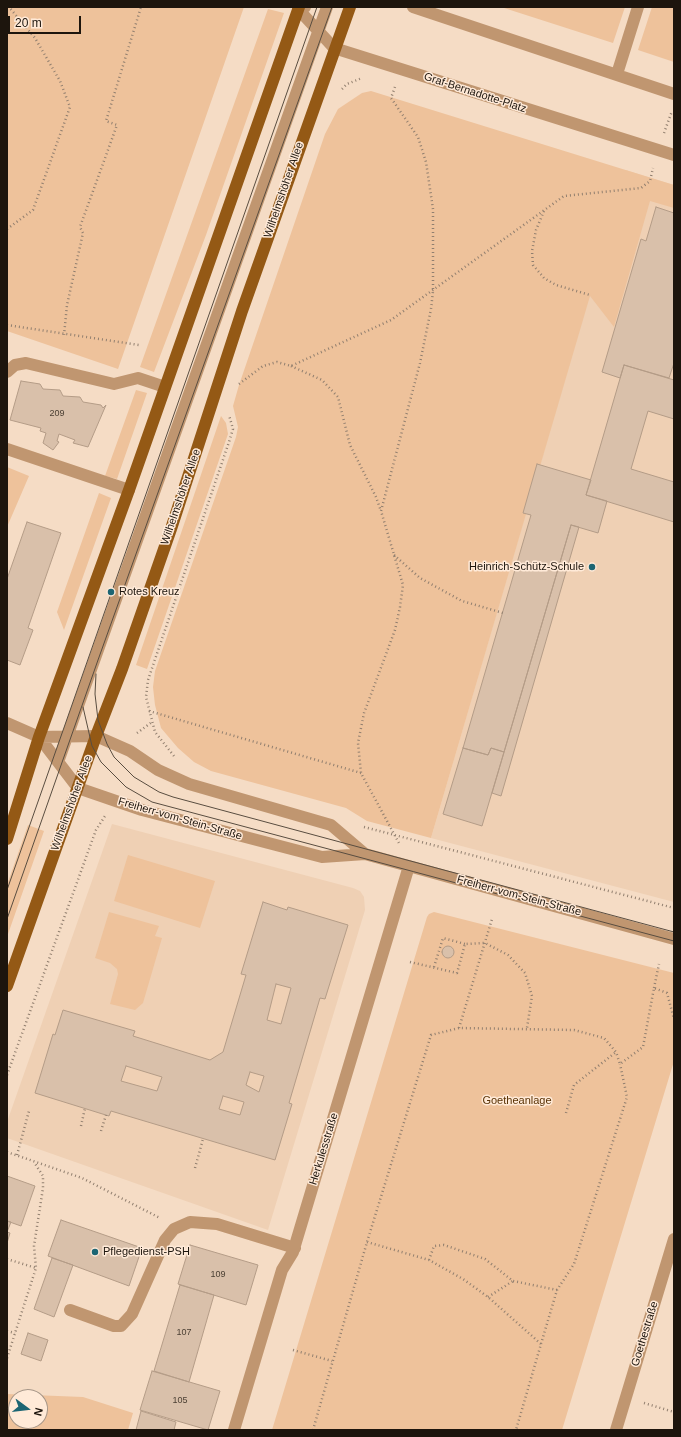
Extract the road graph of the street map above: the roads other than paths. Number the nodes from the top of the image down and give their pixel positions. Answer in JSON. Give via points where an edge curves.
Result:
{"nodes":[{"id":1,"x":327,"y":7,"type":"edge"},
{"id":2,"x":350,"y":7,"type":"edge"},
{"id":3,"x":413,"y":7,"type":"edge"},
{"id":4,"x":638,"y":7,"type":"edge"},
{"id":5,"x":301,"y":8,"type":"edge"},
{"id":6,"x":319,"y":31,"type":"junction"},
{"id":7,"x":334,"y":48,"type":"junction"},
{"id":8,"x":616,"y":74,"type":"junction"},
{"id":9,"x":674,"y":94,"type":"edge"},
{"id":10,"x":674,"y":155,"type":"edge"},
{"id":11,"x":7,"y":372,"type":"edge"},
{"id":12,"x":165,"y":387,"type":"junction"},
{"id":13,"x":7,"y":449,"type":"edge"},
{"id":14,"x":128,"y":490,"type":"junction"},
{"id":15,"x":7,"y":723,"type":"edge"},
{"id":16,"x":39,"y":736,"type":"junction"},
{"id":17,"x":67,"y":736,"type":"junction"},
{"id":18,"x":96,"y":736,"type":"junction"},
{"id":19,"x":58,"y":762,"type":"junction"},
{"id":20,"x":78,"y":788,"type":"junction"},
{"id":21,"x":7,"y":839,"type":"edge"},
{"id":22,"x":365,"y":854,"type":"junction"},
{"id":23,"x":410,"y":866,"type":"junction"},
{"id":24,"x":674,"y":939,"type":"edge"},
{"id":25,"x":7,"y":986,"type":"edge"},
{"id":26,"x":674,"y":1239,"type":"edge"},
{"id":27,"x":294,"y":1248,"type":"junction"},
{"id":28,"x":70,"y":1310,"type":"dead end"},
{"id":29,"x":234,"y":1430,"type":"edge"},
{"id":30,"x":616,"y":1430,"type":"edge"}],
"edges":[{"from":1,"to":6,"type":"street"},
{"from":2,"to":7,"type":"main road","name":"Wilhelmshöher Allee"},
{"from":3,"to":8,"type":"street"},
{"from":4,"to":8,"type":"street"},
{"from":5,"to":6,"type":"street"},
{"from":5,"to":12,"type":"main road"},
{"from":6,"to":7,"type":"street"},
{"from":6,"to":17,"type":"street"},
{"from":7,"to":10,"type":"street","name":"Graf-Bernadotte-Platz"},
{"from":7,"to":18,"type":"main road","name":"Wilhelmshöher Allee","via":[[242,311],[122,669]]},
{"from":8,"to":9,"type":"street"},
{"from":11,"to":12,"type":"street","via":[[15,365],[26,363],[114,384],[138,378]]},
{"from":12,"to":14,"type":"main road"},
{"from":13,"to":14,"type":"street"},
{"from":14,"to":16,"type":"main road"},
{"from":15,"to":16,"type":"street"},
{"from":16,"to":17,"type":"street","name":"Freiherr-vom-Stein-Straße"},
{"from":16,"to":19,"type":"street"},
{"from":16,"to":21,"type":"main road"},
{"from":17,"to":18,"type":"street","name":"Freiherr-vom-Stein-Straße"},
{"from":17,"to":19,"type":"street"},
{"from":18,"to":20,"type":"main road","name":"Wilhelmshöher Allee"},
{"from":18,"to":22,"type":"street","name":"Freiherr-vom-Stein-Straße","via":[[130,750],[158,770],[189,784],[331,825]]},
{"from":19,"to":20,"type":"street"},
{"from":20,"to":22,"type":"street","name":"Freiherr-vom-Stein-Straße","via":[[142,810],[322,857]]},
{"from":20,"to":25,"type":"main road","name":"Wilhelmshöher Allee"},
{"from":22,"to":23,"type":"street","name":"Freiherr-vom-Stein-Straße"},
{"from":23,"to":24,"type":"street","name":"Freiherr-vom-Stein-Straße"},
{"from":23,"to":27,"type":"street","name":"Herkulesstraße"},
{"from":26,"to":30,"type":"street","name":"Goethestraße"},
{"from":27,"to":28,"type":"street","via":[[217,1224],[190,1222],[174,1228],[165,1240],[132,1314],[121,1326],[114,1326]]},
{"from":27,"to":29,"type":"street","name":"Herkulesstraße","via":[[282,1270]]}]}
